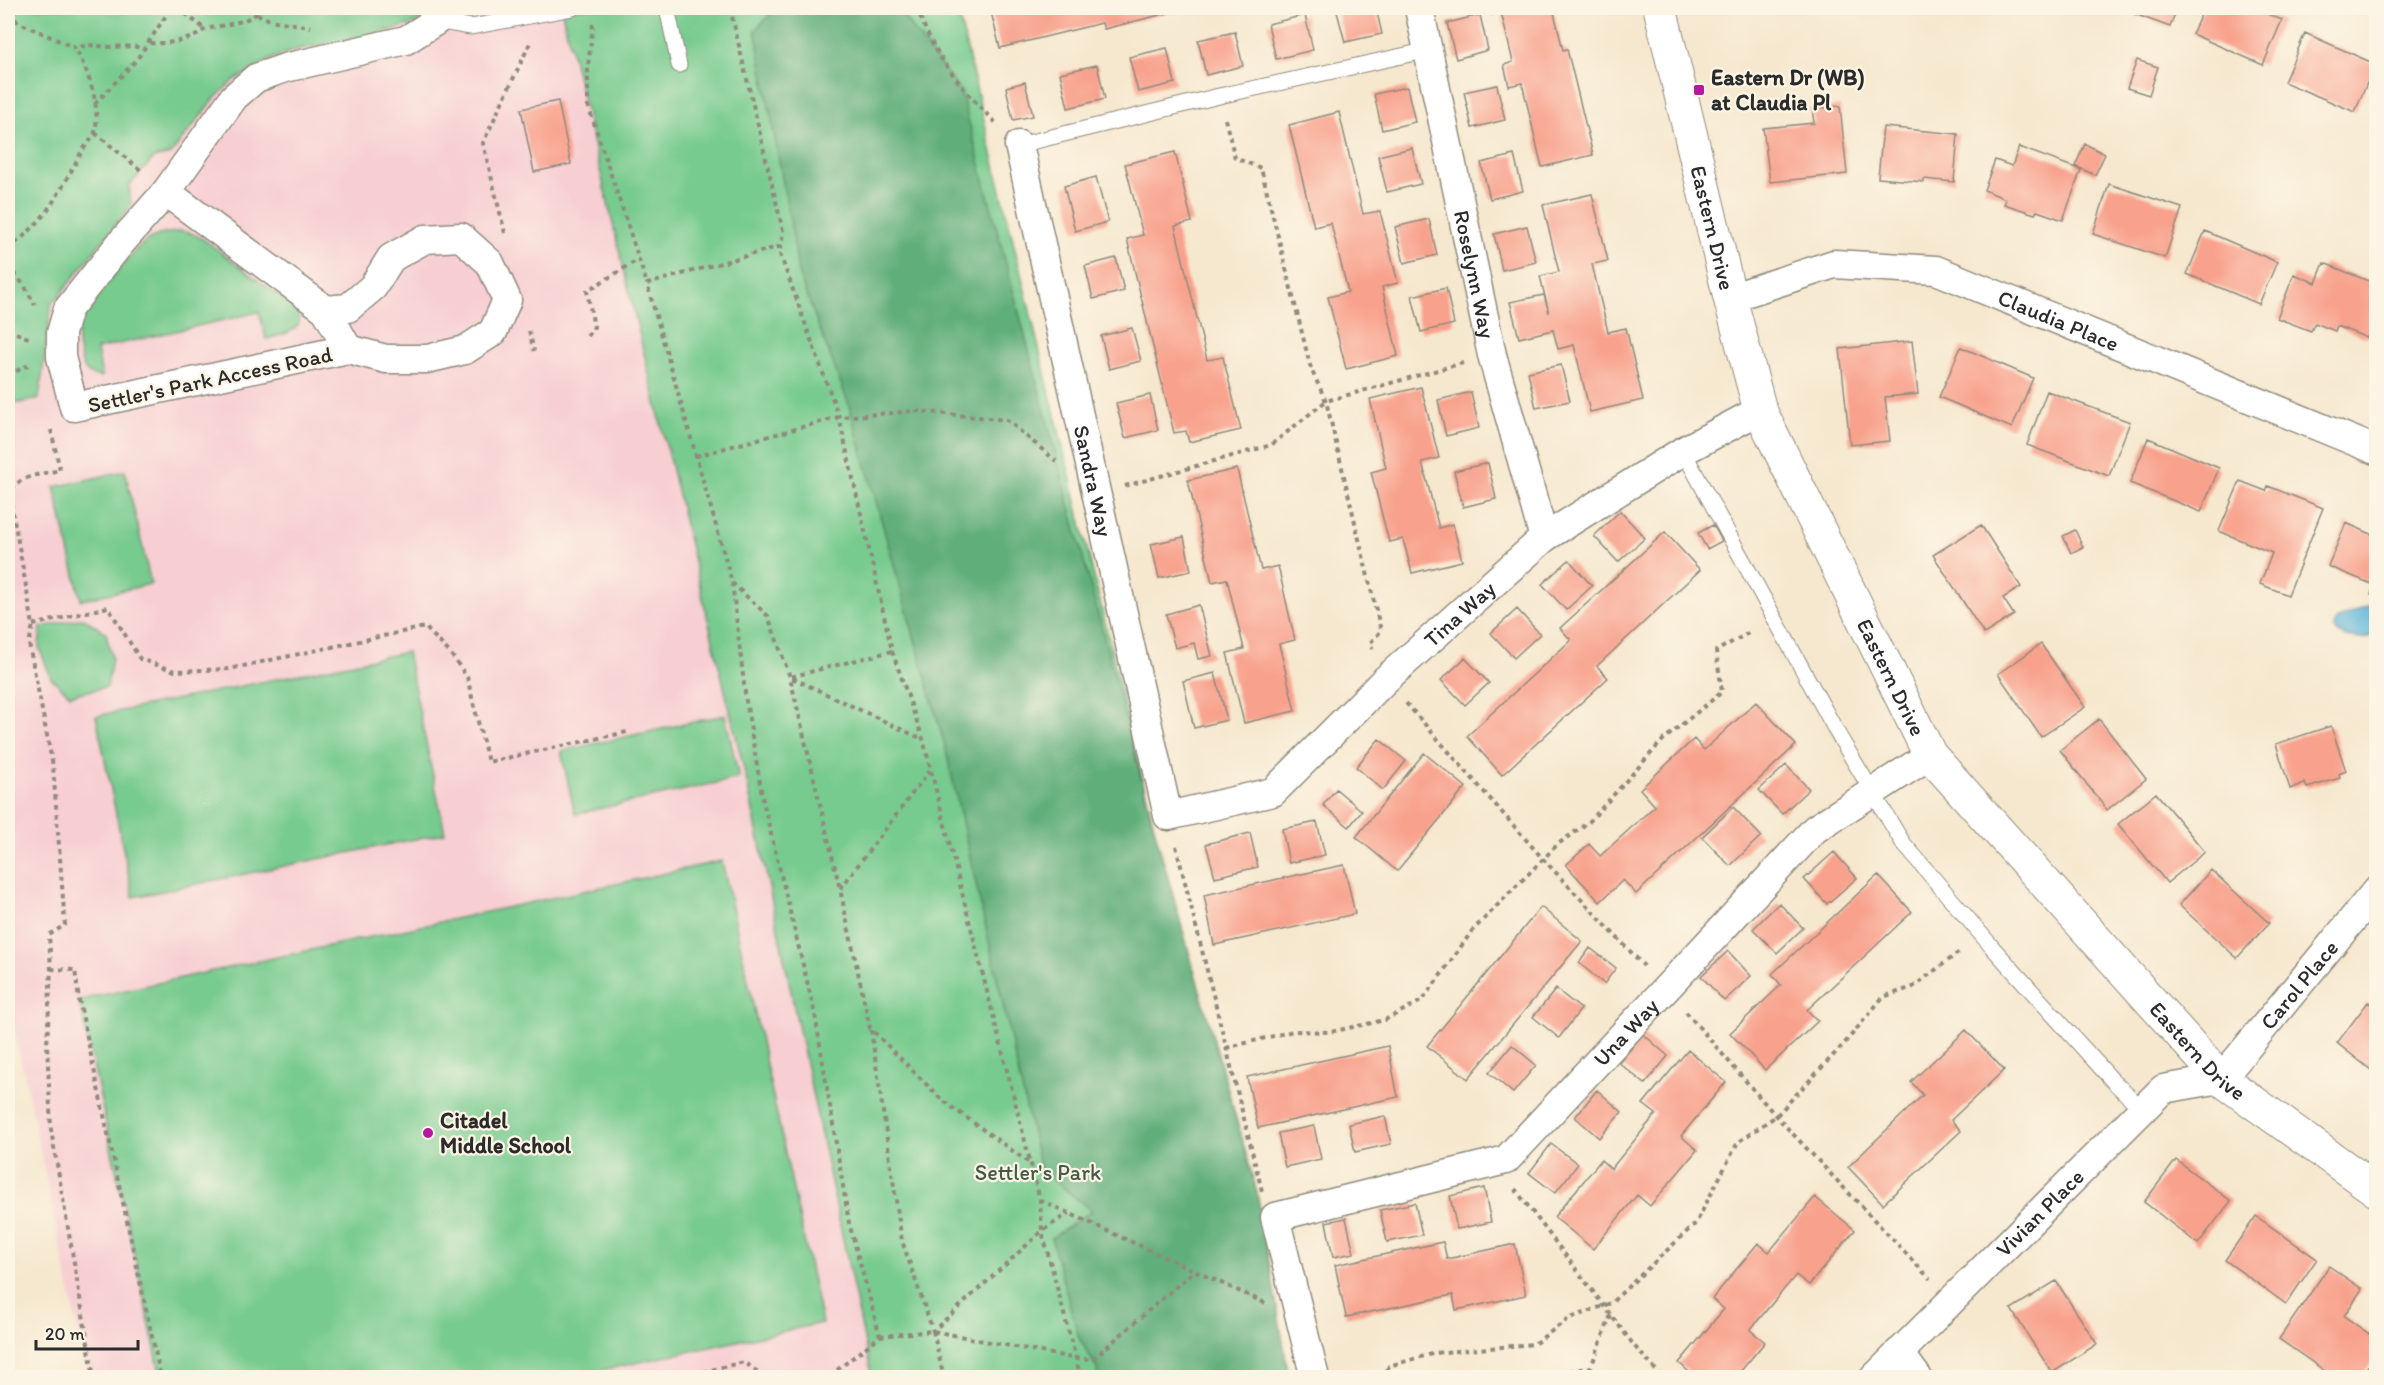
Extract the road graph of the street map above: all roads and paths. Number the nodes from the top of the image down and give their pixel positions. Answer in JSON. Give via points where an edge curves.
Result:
{"nodes":[{"id":1,"x":171,"y":8,"type":"edge"},
{"id":2,"x":178,"y":8,"type":"edge"},
{"id":3,"x":263,"y":8,"type":"edge"},
{"id":4,"x":573,"y":8,"type":"edge"},
{"id":5,"x":667,"y":8,"type":"edge"},
{"id":6,"x":730,"y":8,"type":"edge"},
{"id":7,"x":918,"y":8,"type":"edge"},
{"id":8,"x":1419,"y":8,"type":"edge"},
{"id":9,"x":1660,"y":8,"type":"edge"},
{"id":10,"x":544,"y":13,"type":"junction"},
{"id":11,"x":8,"y":14,"type":"edge"},
{"id":12,"x":257,"y":14,"type":"junction"},
{"id":13,"x":441,"y":14,"type":"edge"},
{"id":14,"x":594,"y":19,"type":"dead end"},
{"id":15,"x":314,"y":28,"type":"dead end"},
{"id":16,"x":206,"y":29,"type":"junction"},
{"id":17,"x":150,"y":43,"type":"junction"},
{"id":18,"x":75,"y":48,"type":"junction"},
{"id":19,"x":142,"y":49,"type":"junction"},
{"id":20,"x":1429,"y":50,"type":"junction"},
{"id":21,"x":679,"y":65,"type":"dead end"},
{"id":22,"x":1219,"y":96,"type":"junction"},
{"id":23,"x":95,"y":104,"type":"junction"},
{"id":24,"x":95,"y":133,"type":"junction"},
{"id":25,"x":1018,"y":145,"type":"junction"},
{"id":26,"x":166,"y":192,"type":"junction"},
{"id":27,"x":497,"y":200,"type":"dead end"},
{"id":28,"x":781,"y":246,"type":"junction"},
{"id":29,"x":8,"y":248,"type":"edge"},
{"id":30,"x":639,"y":259,"type":"junction"},
{"id":31,"x":647,"y":284,"type":"junction"},
{"id":32,"x":1730,"y":298,"type":"junction"},
{"id":33,"x":326,"y":310,"type":"junction"},
{"id":34,"x":587,"y":336,"type":"dead end"},
{"id":35,"x":348,"y":350,"type":"junction"},
{"id":36,"x":1492,"y":355,"type":"junction"},
{"id":37,"x":35,"y":362,"type":"dead end"},
{"id":38,"x":37,"y":373,"type":"dead end"},
{"id":39,"x":1326,"y":401,"type":"junction"},
{"id":40,"x":1760,"y":410,"type":"junction"},
{"id":41,"x":839,"y":417,"type":"junction"},
{"id":42,"x":50,"y":427,"type":"dead end"},
{"id":43,"x":2376,"y":450,"type":"edge"},
{"id":44,"x":1683,"y":451,"type":"junction"},
{"id":45,"x":696,"y":456,"type":"junction"},
{"id":46,"x":1096,"y":494,"type":"junction"},
{"id":47,"x":1544,"y":538,"type":"junction"},
{"id":48,"x":732,"y":582,"type":"junction"},
{"id":49,"x":1772,"y":613,"type":"junction"},
{"id":50,"x":33,"y":625,"type":"junction"},
{"id":51,"x":892,"y":651,"type":"junction"},
{"id":52,"x":790,"y":677,"type":"junction"},
{"id":53,"x":1385,"y":680,"type":"junction"},
{"id":54,"x":627,"y":732,"type":"dead end"},
{"id":55,"x":923,"y":739,"type":"junction"},
{"id":56,"x":1930,"y":755,"type":"junction"},
{"id":57,"x":931,"y":770,"type":"junction"},
{"id":58,"x":1872,"y":793,"type":"junction"},
{"id":59,"x":1168,"y":816,"type":"junction"},
{"id":60,"x":840,"y":889,"type":"junction"},
{"id":61,"x":2376,"y":891,"type":"edge"},
{"id":62,"x":1982,"y":936,"type":"junction"},
{"id":63,"x":51,"y":969,"type":"junction"},
{"id":64,"x":870,"y":1028,"type":"junction"},
{"id":65,"x":1226,"y":1048,"type":"junction"},
{"id":66,"x":2221,"y":1079,"type":"junction"},
{"id":67,"x":2143,"y":1110,"type":"junction"},
{"id":68,"x":1506,"y":1160,"type":"junction"},
{"id":69,"x":1031,"y":1165,"type":"junction"},
{"id":70,"x":2376,"y":1190,"type":"edge"},
{"id":71,"x":1040,"y":1200,"type":"junction"},
{"id":72,"x":1069,"y":1214,"type":"junction"},
{"id":73,"x":1275,"y":1217,"type":"junction"},
{"id":74,"x":1042,"y":1231,"type":"junction"},
{"id":75,"x":1194,"y":1271,"type":"junction"},
{"id":76,"x":1604,"y":1306,"type":"junction"},
{"id":77,"x":1611,"y":1316,"type":"junction"},
{"id":78,"x":1301,"y":1320,"type":"junction"},
{"id":79,"x":933,"y":1331,"type":"junction"},
{"id":80,"x":880,"y":1336,"type":"junction"},
{"id":81,"x":1899,"y":1352,"type":"junction"},
{"id":82,"x":1077,"y":1359,"type":"junction"},
{"id":83,"x":94,"y":1377,"type":"edge"},
{"id":84,"x":161,"y":1377,"type":"edge"},
{"id":85,"x":677,"y":1377,"type":"edge"},
{"id":86,"x":766,"y":1377,"type":"edge"},
{"id":87,"x":827,"y":1377,"type":"edge"},
{"id":88,"x":944,"y":1377,"type":"edge"},
{"id":89,"x":1080,"y":1377,"type":"edge"},
{"id":90,"x":1315,"y":1377,"type":"edge"},
{"id":91,"x":1383,"y":1377,"type":"edge"},
{"id":92,"x":1535,"y":1377,"type":"edge"},
{"id":93,"x":1663,"y":1377,"type":"edge"},
{"id":94,"x":1874,"y":1377,"type":"edge"},
{"id":95,"x":1918,"y":1377,"type":"edge"}],
"edges":[{"from":1,"to":17,"type":"path"},
{"from":2,"to":16,"type":"path"},
{"from":3,"to":12,"type":"path"},
{"from":4,"to":10,"type":"lane"},
{"from":5,"to":21,"type":"lane"},
{"from":6,"to":28,"type":"path","via":[[783,231]]},
{"from":7,"to":25,"type":"path","via":[[922,26],[967,94]]},
{"from":8,"to":20,"type":"street","name":"Roselynn Way"},
{"from":9,"to":32,"type":"street","name":"Eastern Drive"},
{"from":10,"to":13,"type":"lane","via":[[471,27]]},
{"from":10,"to":27,"type":"path","via":[[483,143]]},
{"from":11,"to":18,"type":"path"},
{"from":12,"to":15,"type":"path"},
{"from":12,"to":16,"type":"path"},
{"from":13,"to":26,"type":"street","name":"Settler's Park Access Road","via":[[406,40],[256,78],[234,97]]},
{"from":14,"to":30,"type":"path","via":[[588,105]]},
{"from":16,"to":17,"type":"path","via":[[185,39]]},
{"from":17,"to":19,"type":"path"},
{"from":18,"to":19,"type":"path","via":[[88,45]]},
{"from":18,"to":23,"type":"path"},
{"from":19,"to":23,"type":"path"},
{"from":20,"to":22,"type":"lane"},
{"from":20,"to":36,"type":"street","name":"Roselynn Way"},
{"from":22,"to":25,"type":"lane"},
{"from":22,"to":39,"type":"path","via":[[1235,158],[1261,168],[1311,369]]},
{"from":23,"to":24,"type":"path"},
{"from":24,"to":26,"type":"path"},
{"from":24,"to":29,"type":"path","via":[[50,208]]},
{"from":25,"to":46,"type":"street","name":"Sandra Way"},
{"from":26,"to":33,"type":"street","name":"Settler's Park Access Road"},
{"from":26,"to":35,"type":"street","name":"Settler's Park Access Road","via":[[68,309],[61,333],[61,357],[74,407]]},
{"from":28,"to":31,"type":"path"},
{"from":28,"to":41,"type":"path","via":[[780,254]]},
{"from":30,"to":31,"type":"path"},
{"from":30,"to":34,"type":"path","via":[[587,291],[594,327]]},
{"from":31,"to":45,"type":"path"},
{"from":32,"to":40,"type":"street","name":"Eastern Drive"},
{"from":32,"to":43,"type":"street","name":"Claudia Place","via":[[1834,264],[1936,270]]},
{"from":33,"to":35,"type":"street","name":"Settler's Park Access Road"},
{"from":33,"to":35,"type":"street","name":"Settler's Park Access Road","via":[[348,308],[373,287],[391,258],[425,239],[461,237],[490,263],[507,300],[493,332],[465,350],[427,359],[386,359]]},
{"from":36,"to":39,"type":"path"},
{"from":36,"to":47,"type":"street","name":"Roselynn Way"},
{"from":37,"to":38,"type":"path"},
{"from":39,"to":46,"type":"path","via":[[1271,445]]},
{"from":39,"to":53,"type":"path","via":[[1381,630],[1371,643]]},
{"from":40,"to":44,"type":"street","name":"Tina Way"},
{"from":40,"to":56,"type":"street","name":"Eastern Drive"},
{"from":41,"to":45,"type":"path"},
{"from":41,"to":46,"type":"path","via":[[918,411],[1007,420]]},
{"from":41,"to":51,"type":"path"},
{"from":42,"to":50,"type":"path","via":[[60,470],[27,478],[10,492]]},
{"from":44,"to":47,"type":"street","name":"Tina Way"},
{"from":44,"to":49,"type":"lane"},
{"from":45,"to":48,"type":"path"},
{"from":46,"to":59,"type":"street","name":"Sandra Way"},
{"from":47,"to":53,"type":"street","name":"Tina Way"},
{"from":48,"to":52,"type":"path","via":[[768,616]]},
{"from":48,"to":80,"type":"path","via":[[763,801],[816,1014],[849,1223]]},
{"from":49,"to":58,"type":"lane"},
{"from":49,"to":65,"type":"path","via":[[1748,635],[1716,651],[1722,692],[1663,740],[1590,821],[1558,844],[1480,923],[1423,1000],[1385,1020],[1330,1032],[1293,1031]]},
{"from":50,"to":54,"type":"path","via":[[108,607],[140,659],[175,671],[229,669],[425,627],[467,677],[488,762]]},
{"from":50,"to":63,"type":"path","via":[[29,644],[53,766],[64,925],[49,935]]},
{"from":51,"to":52,"type":"path"},
{"from":51,"to":55,"type":"path"},
{"from":52,"to":55,"type":"path"},
{"from":52,"to":60,"type":"path"},
{"from":53,"to":59,"type":"street","name":"Tina Way","via":[[1273,792]]},
{"from":55,"to":57,"type":"path"},
{"from":56,"to":58,"type":"street","name":"Una Way"},
{"from":56,"to":66,"type":"street","name":"Eastern Drive"},
{"from":57,"to":60,"type":"path"},
{"from":57,"to":69,"type":"path"},
{"from":58,"to":62,"type":"lane","via":[[1903,843]]},
{"from":58,"to":68,"type":"street","name":"Una Way","via":[[1815,829]]},
{"from":59,"to":65,"type":"path"},
{"from":60,"to":64,"type":"path"},
{"from":61,"to":66,"type":"street","name":"Carol Place"},
{"from":62,"to":67,"type":"lane"},
{"from":62,"to":76,"type":"path","via":[[1912,987],[1883,997],[1776,1116],[1738,1142],[1696,1223]]},
{"from":63,"to":83,"type":"path","via":[[47,1044],[51,1130]]},
{"from":63,"to":84,"type":"path","via":[[75,970]]},
{"from":64,"to":69,"type":"path","via":[[942,1100]]},
{"from":64,"to":79,"type":"path","via":[[902,1241]]},
{"from":65,"to":73,"type":"path","via":[[1265,1204]]},
{"from":66,"to":67,"type":"street","name":"Vivian Place","via":[[2163,1089]]},
{"from":66,"to":70,"type":"street","name":"Eastern Drive"},
{"from":67,"to":81,"type":"street","name":"Vivian Place"},
{"from":68,"to":73,"type":"street"},
{"from":68,"to":76,"type":"path","via":[[1515,1190]]},
{"from":69,"to":71,"type":"path"},
{"from":71,"to":72,"type":"path"},
{"from":71,"to":74,"type":"path"},
{"from":72,"to":74,"type":"path"},
{"from":72,"to":75,"type":"path"},
{"from":73,"to":78,"type":"street"},
{"from":74,"to":79,"type":"path"},
{"from":74,"to":82,"type":"path"},
{"from":75,"to":78,"type":"path"},
{"from":75,"to":82,"type":"path","via":[[1094,1359]]},
{"from":76,"to":77,"type":"path"},
{"from":76,"to":91,"type":"path","via":[[1568,1319],[1534,1344],[1435,1353],[1389,1366]]},
{"from":77,"to":92,"type":"path","via":[[1591,1367]]},
{"from":77,"to":93,"type":"path"},
{"from":78,"to":90,"type":"street"},
{"from":79,"to":80,"type":"path"},
{"from":79,"to":82,"type":"path"},
{"from":79,"to":88,"type":"path"},
{"from":80,"to":87,"type":"path"},
{"from":81,"to":94,"type":"street","name":"Vivian Place"},
{"from":81,"to":95,"type":"street"},
{"from":82,"to":89,"type":"path"},
{"from":85,"to":86,"type":"path","via":[[744,1362]]}]}
